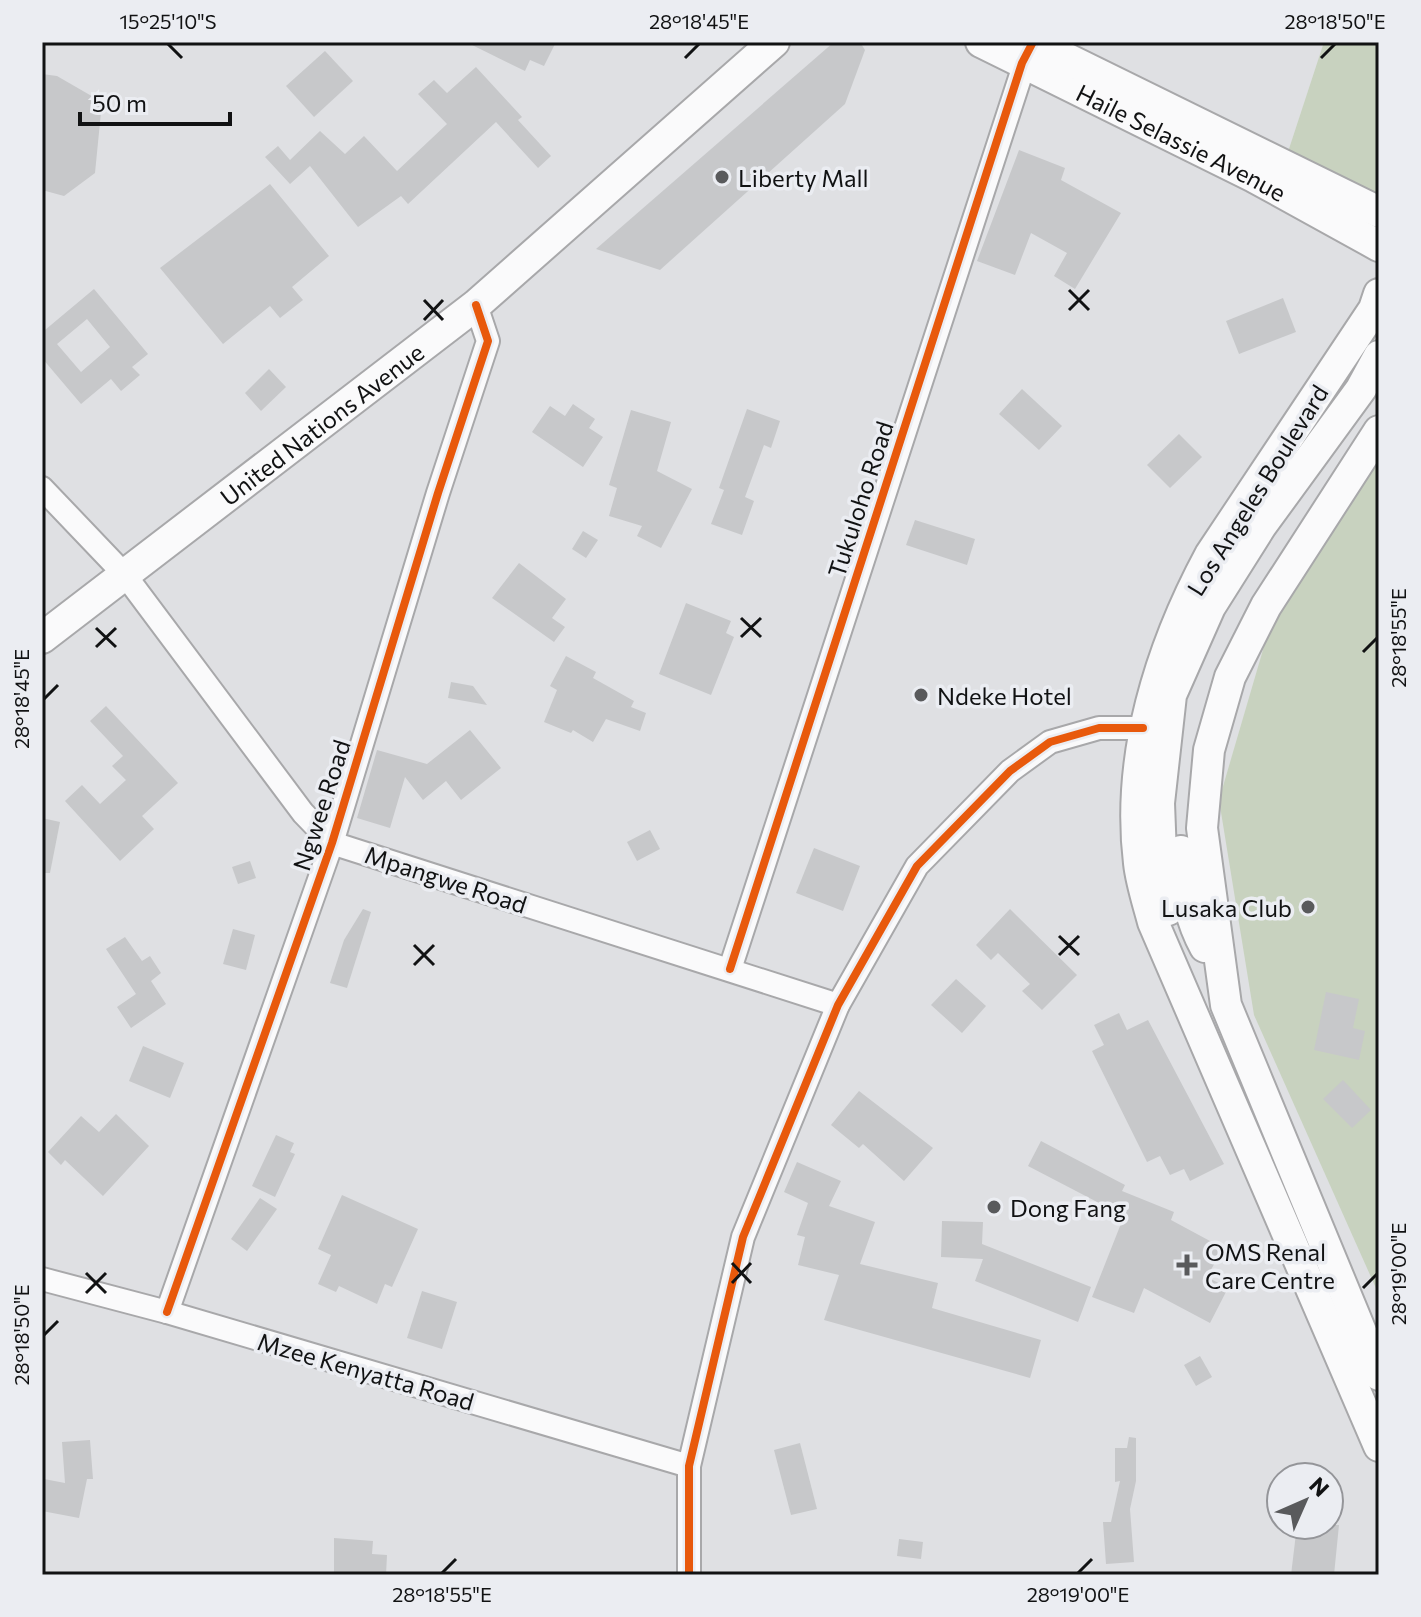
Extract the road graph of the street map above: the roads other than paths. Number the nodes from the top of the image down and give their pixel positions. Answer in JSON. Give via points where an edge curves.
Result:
{"nodes":[{"id":1,"x":774,"y":42,"type":"edge"},
{"id":2,"x":981,"y":42,"type":"edge"},
{"id":3,"x":1029,"y":49,"type":"edge"},
{"id":4,"x":1379,"y":212,"type":"edge"},
{"id":5,"x":1379,"y":246,"type":"edge"},
{"id":6,"x":1379,"y":294,"type":"edge"},
{"id":7,"x":476,"y":305,"type":"junction"},
{"id":8,"x":1379,"y":356,"type":"edge"},
{"id":9,"x":1379,"y":397,"type":"edge"},
{"id":10,"x":1379,"y":431,"type":"edge"},
{"id":11,"x":42,"y":488,"type":"edge"},
{"id":12,"x":125,"y":575,"type":"junction"},
{"id":13,"x":42,"y":638,"type":"edge"},
{"id":14,"x":1143,"y":728,"type":"junction"},
{"id":15,"x":332,"y":843,"type":"junction"},
{"id":16,"x":730,"y":969,"type":"junction"},
{"id":17,"x":1219,"y":973,"type":"junction"},
{"id":18,"x":1177,"y":975,"type":"junction"},
{"id":19,"x":838,"y":1005,"type":"junction"},
{"id":20,"x":42,"y":1279,"type":"edge"},
{"id":21,"x":167,"y":1312,"type":"junction"},
{"id":22,"x":1379,"y":1375,"type":"edge"},
{"id":23,"x":1379,"y":1446,"type":"edge"},
{"id":24,"x":689,"y":1466,"type":"junction"},
{"id":25,"x":689,"y":1575,"type":"edge"}],
"edges":[{"from":1,"to":7,"type":"main road","name":"United Nations Avenue"},
{"from":2,"to":3,"type":"main road","name":"Haile Selassie Avenue"},
{"from":3,"to":4,"type":"main road","name":"Haile Selassie Avenue"},
{"from":3,"to":5,"type":"main road","name":"Haile Selassie Avenue"},
{"from":3,"to":16,"type":"street","name":"Tukuloho Road"},
{"from":6,"to":14,"type":"main road","name":"Los Angeles Boulevard","via":[[1210,555],[1173,633]]},
{"from":7,"to":12,"type":"main road","name":"United Nations Avenue"},
{"from":7,"to":15,"type":"street","name":"Ngwee Road","via":[[488,341]]},
{"from":8,"to":18,"type":"main road","name":"Los Angeles Boulevard","via":[[1210,607],[1171,695],[1159,803],[1162,882]]},
{"from":9,"to":17,"type":"main road","name":"Los Angeles Boulevard","via":[[1228,615],[1191,700],[1178,802],[1182,878],[1197,932]]},
{"from":10,"to":17,"type":"main road","name":"Los Angeles Boulevard","via":[[1266,606],[1230,677],[1209,750],[1202,828]]},
{"from":11,"to":12,"type":"street","name":"Mpangwe Road"},
{"from":12,"to":13,"type":"main road","name":"United Nations Avenue"},
{"from":12,"to":15,"type":"street","name":"Mpangwe Road","via":[[303,813]]},
{"from":14,"to":18,"type":"main road","name":"Los Angeles Boulevard","via":[[1136,817],[1139,865],[1153,922]]},
{"from":14,"to":19,"type":"street","via":[[1099,728],[1050,742],[1010,771],[917,866]]},
{"from":15,"to":16,"type":"street","name":"Mpangwe Road"},
{"from":15,"to":21,"type":"street","name":"Ngwee Road"},
{"from":16,"to":19,"type":"street","name":"Mpangwe Road"},
{"from":17,"to":22,"type":"main road","name":"Los Angeles Boulevard","via":[[1226,1005]]},
{"from":18,"to":23,"type":"main road","name":"Los Angeles Boulevard"},
{"from":19,"to":24,"type":"street","via":[[743,1237]]},
{"from":20,"to":21,"type":"street","name":"Mzee Kenyatta Road"},
{"from":21,"to":24,"type":"street","name":"Mzee Kenyatta Road"},
{"from":24,"to":25,"type":"street"}]}
